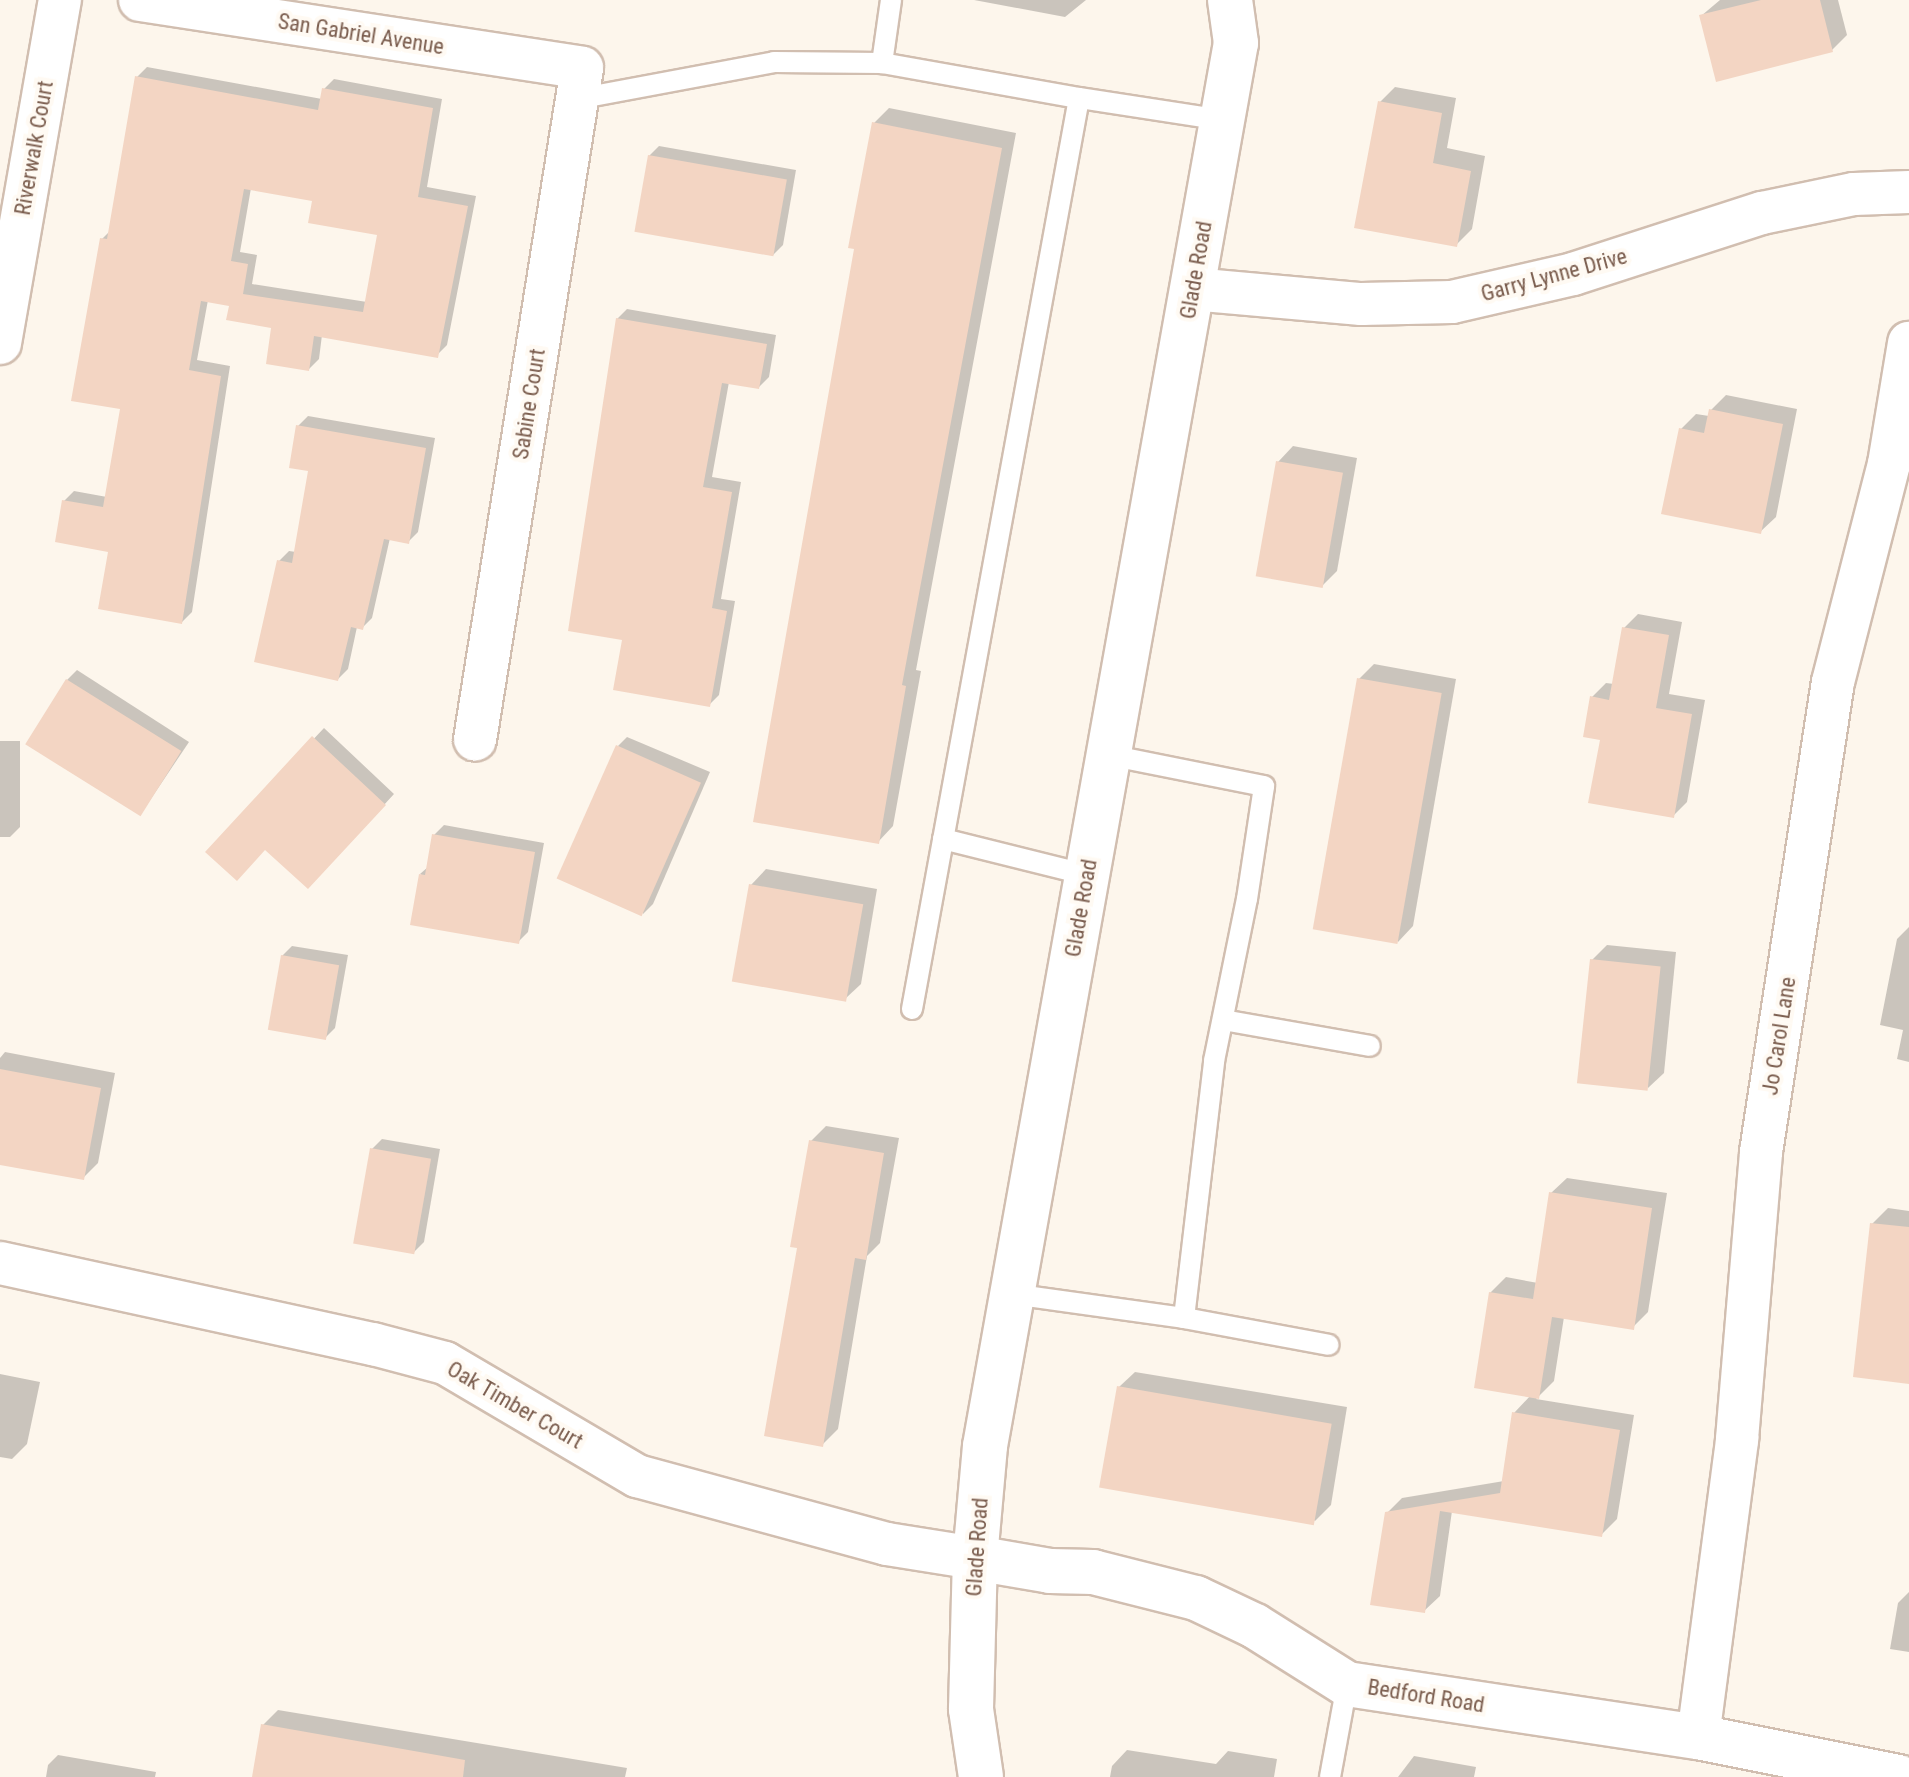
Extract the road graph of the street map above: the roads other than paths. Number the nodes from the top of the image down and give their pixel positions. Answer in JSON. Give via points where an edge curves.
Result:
{"nodes":[{"id":1,"x":60,"y":0,"type":"edge"},
{"id":2,"x":140,"y":0,"type":"edge"},
{"id":3,"x":891,"y":0,"type":"edge"},
{"id":4,"x":1230,"y":0,"type":"edge"},
{"id":5,"x":1258,"y":0,"type":"edge"},
{"id":6,"x":1236,"y":43,"type":"junction"},
{"id":7,"x":882,"y":63,"type":"junction"},
{"id":8,"x":580,"y":83,"type":"junction"},
{"id":9,"x":1079,"y":98,"type":"junction"},
{"id":10,"x":1223,"y":120,"type":"junction"},
{"id":11,"x":1909,"y":192,"type":"edge"},
{"id":12,"x":1192,"y":289,"type":"junction"},
{"id":13,"x":0,"y":343,"type":"edge"},
{"id":14,"x":1909,"y":343,"type":"edge"},
{"id":15,"x":475,"y":740,"type":"dead end"},
{"id":16,"x":1109,"y":755,"type":"junction"},
{"id":17,"x":943,"y":839,"type":"junction"},
{"id":18,"x":1087,"y":875,"type":"junction"},
{"id":19,"x":912,"y":1009,"type":"dead end"},
{"id":20,"x":1223,"y":1020,"type":"junction"},
{"id":21,"x":1370,"y":1046,"type":"dead end"},
{"id":22,"x":0,"y":1263,"type":"edge"},
{"id":23,"x":1012,"y":1294,"type":"junction"},
{"id":24,"x":1184,"y":1318,"type":"junction"},
{"id":25,"x":1329,"y":1345,"type":"dead end"},
{"id":26,"x":975,"y":1558,"type":"junction"},
{"id":27,"x":1347,"y":1684,"type":"junction"},
{"id":28,"x":1698,"y":1737,"type":"junction"},
{"id":29,"x":981,"y":1777,"type":"edge"},
{"id":30,"x":1330,"y":1777,"type":"edge"},
{"id":31,"x":1899,"y":1777,"type":"edge"}],
"edges":[{"from":1,"to":13,"type":"street","name":"Riverwalk Court"},
{"from":2,"to":8,"type":"street","name":"San Gabriel Avenue"},
{"from":3,"to":7,"type":"lane"},
{"from":4,"to":6,"type":"main road","name":"Glade Road"},
{"from":5,"to":6,"type":"main road","name":"Glade Road"},
{"from":6,"to":10,"type":"main road","name":"Glade Road"},
{"from":7,"to":8,"type":"lane","via":[[774,62]]},
{"from":7,"to":9,"type":"lane"},
{"from":8,"to":15,"type":"street","name":"Sabine Court"},
{"from":9,"to":10,"type":"lane"},
{"from":9,"to":17,"type":"lane"},
{"from":10,"to":12,"type":"main road","name":"Glade Road"},
{"from":11,"to":12,"type":"street","name":"Garry Lynne Drive","via":[[1854,194],[1762,213],[1573,274],[1452,302],[1361,304]]},
{"from":12,"to":16,"type":"main road","name":"Glade Road"},
{"from":14,"to":28,"type":"street","name":"Jo Carol Lane","via":[[1889,464],[1833,682],[1761,1152],[1737,1439]]},
{"from":16,"to":18,"type":"main road","name":"Glade Road"},
{"from":16,"to":20,"type":"lane","via":[[1264,786]]},
{"from":17,"to":18,"type":"lane"},
{"from":17,"to":19,"type":"lane"},
{"from":18,"to":23,"type":"main road","name":"Glade Road"},
{"from":20,"to":21,"type":"lane"},
{"from":20,"to":24,"type":"lane"},
{"from":22,"to":26,"type":"street","name":"Oak Timber Court","via":[[445,1363],[637,1476],[887,1544]]},
{"from":23,"to":24,"type":"lane"},
{"from":23,"to":26,"type":"main road","name":"Glade Road","via":[[985,1446]]},
{"from":24,"to":25,"type":"lane"},
{"from":26,"to":27,"type":"main road","name":"Bedford Road","via":[[1050,1571],[1093,1572],[1196,1598],[1255,1626]]},
{"from":26,"to":29,"type":"main road","name":"Glade Road","via":[[971,1709]]},
{"from":27,"to":28,"type":"main road","name":"Bedford Road"},
{"from":27,"to":30,"type":"lane"},
{"from":28,"to":31,"type":"main road","name":"Bedford Road"}]}
